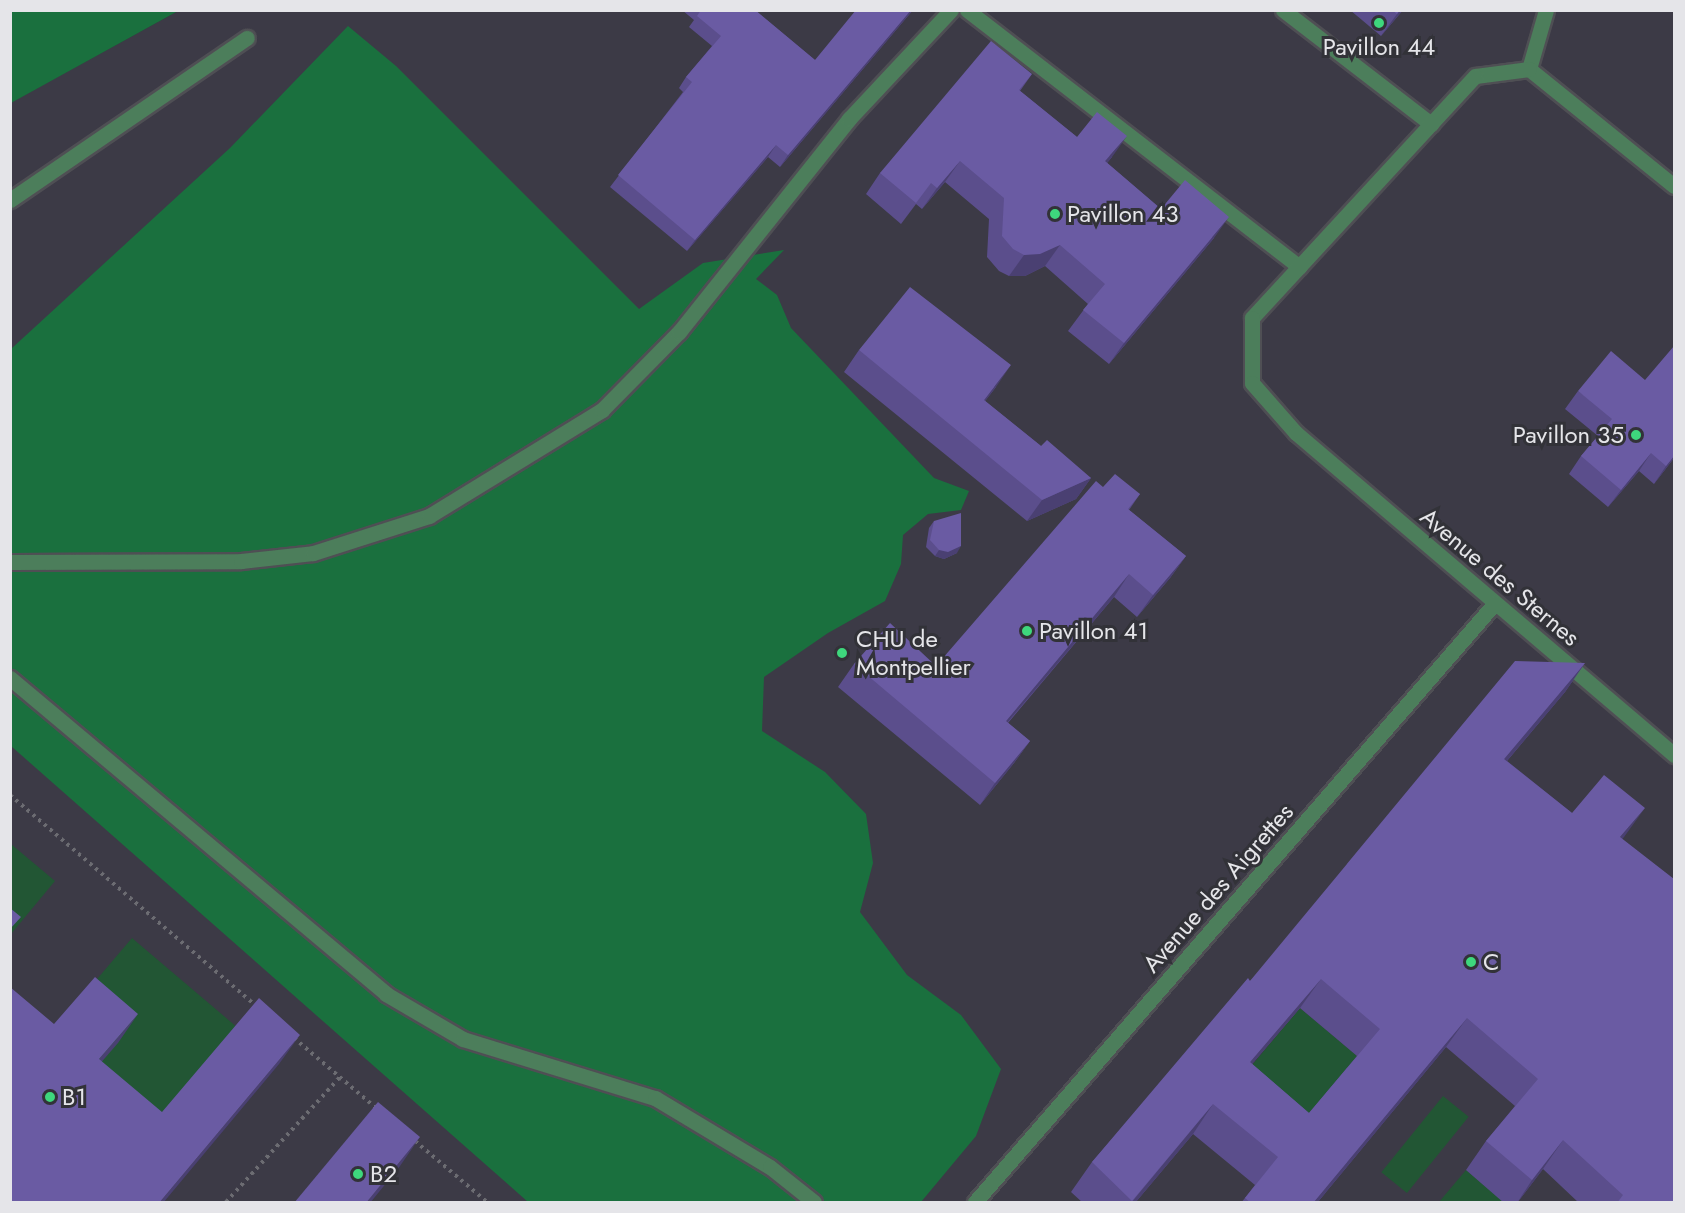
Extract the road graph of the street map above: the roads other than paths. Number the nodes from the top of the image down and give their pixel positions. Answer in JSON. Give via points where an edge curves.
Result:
{"nodes":[{"id":1,"x":951,"y":10,"type":"edge"},
{"id":2,"x":967,"y":10,"type":"edge"},
{"id":3,"x":1283,"y":10,"type":"edge"},
{"id":4,"x":1546,"y":10,"type":"edge"},
{"id":5,"x":247,"y":38,"type":"dead end"},
{"id":6,"x":1529,"y":69,"type":"junction"},
{"id":7,"x":1431,"y":124,"type":"junction"},
{"id":8,"x":1674,"y":186,"type":"edge"},
{"id":9,"x":10,"y":200,"type":"edge"},
{"id":10,"x":1299,"y":267,"type":"junction"},
{"id":11,"x":10,"y":562,"type":"edge"},
{"id":12,"x":1495,"y":603,"type":"junction"},
{"id":13,"x":10,"y":678,"type":"edge"},
{"id":14,"x":1674,"y":755,"type":"edge"},
{"id":15,"x":814,"y":1203,"type":"edge"},
{"id":16,"x":975,"y":1203,"type":"edge"}],
"edges":[{"from":1,"to":11,"type":"lane","via":[[849,119],[679,332],[602,410],[429,516],[302,554],[240,561]]},
{"from":2,"to":10,"type":"lane"},
{"from":3,"to":7,"type":"lane"},
{"from":4,"to":6,"type":"lane"},
{"from":5,"to":9,"type":"lane"},
{"from":6,"to":7,"type":"lane","name":"Avenue des Sternes","via":[[1475,76]]},
{"from":6,"to":8,"type":"lane"},
{"from":7,"to":10,"type":"lane","name":"Avenue des Sternes"},
{"from":10,"to":12,"type":"lane","name":"Avenue des Sternes","via":[[1252,318],[1252,383],[1296,433]]},
{"from":12,"to":14,"type":"lane","name":"Avenue des Sternes"},
{"from":12,"to":16,"type":"lane","name":"Avenue des Aigrettes"},
{"from":13,"to":15,"type":"lane","via":[[386,994],[463,1039],[655,1098],[770,1167]]}]}
